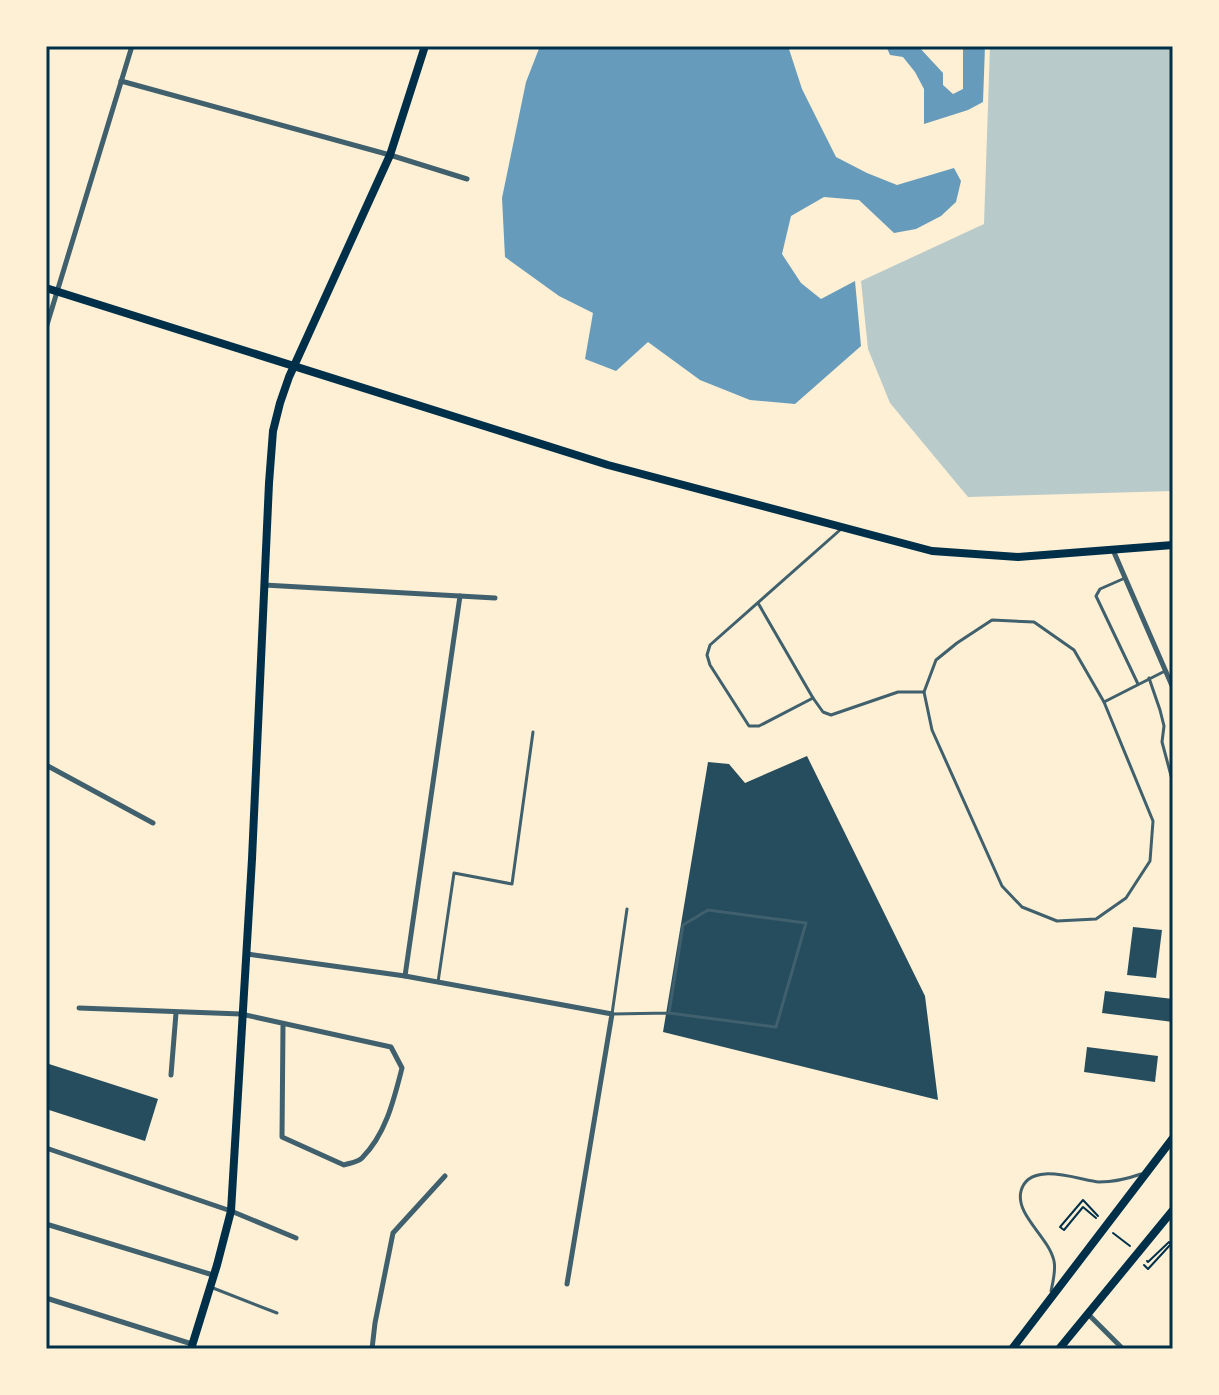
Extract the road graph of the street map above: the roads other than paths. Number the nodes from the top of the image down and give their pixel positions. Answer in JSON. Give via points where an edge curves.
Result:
{"nodes":[{"id":1,"x":132,"y":46,"type":"edge"},
{"id":2,"x":425,"y":46,"type":"edge"},
{"id":3,"x":121,"y":81,"type":"junction"},
{"id":4,"x":390,"y":155,"type":"junction"},
{"id":5,"x":467,"y":179,"type":"dead end"},
{"id":6,"x":46,"y":288,"type":"edge"},
{"id":7,"x":58,"y":291,"type":"junction"},
{"id":8,"x":46,"y":328,"type":"edge"},
{"id":9,"x":295,"y":365,"type":"junction"},
{"id":10,"x":843,"y":527,"type":"junction"},
{"id":11,"x":1173,"y":545,"type":"edge"},
{"id":12,"x":1113,"y":550,"type":"junction"},
{"id":13,"x":1125,"y":578,"type":"junction"},
{"id":14,"x":263,"y":585,"type":"junction"},
{"id":15,"x":460,"y":596,"type":"junction"},
{"id":16,"x":495,"y":598,"type":"dead end"},
{"id":17,"x":758,"y":603,"type":"junction"},
{"id":18,"x":1165,"y":670,"type":"junction"},
{"id":19,"x":1149,"y":678,"type":"junction"},
{"id":20,"x":1138,"y":684,"type":"junction"},
{"id":21,"x":1173,"y":688,"type":"edge"},
{"id":22,"x":924,"y":692,"type":"junction"},
{"id":23,"x":813,"y":698,"type":"junction"},
{"id":24,"x":1104,"y":702,"type":"junction"},
{"id":25,"x":533,"y":732,"type":"dead end"},
{"id":26,"x":46,"y":765,"type":"edge"},
{"id":27,"x":1173,"y":783,"type":"edge"},
{"id":28,"x":153,"y":823,"type":"dead end"},
{"id":29,"x":627,"y":909,"type":"dead end"},
{"id":30,"x":246,"y":953,"type":"junction"},
{"id":31,"x":405,"y":976,"type":"junction"},
{"id":32,"x":438,"y":982,"type":"junction"},
{"id":33,"x":79,"y":1008,"type":"dead end"},
{"id":34,"x":176,"y":1013,"type":"junction"},
{"id":35,"x":669,"y":1013,"type":"junction"},
{"id":36,"x":241,"y":1014,"type":"junction"},
{"id":37,"x":612,"y":1014,"type":"junction"},
{"id":38,"x":283,"y":1024,"type":"junction"},
{"id":39,"x":171,"y":1075,"type":"dead end"},
{"id":40,"x":1173,"y":1138,"type":"edge"},
{"id":41,"x":46,"y":1148,"type":"edge"},
{"id":42,"x":1148,"y":1172,"type":"junction"},
{"id":43,"x":445,"y":1176,"type":"dead end"},
{"id":44,"x":1173,"y":1210,"type":"edge"},
{"id":45,"x":231,"y":1211,"type":"junction"},
{"id":46,"x":46,"y":1224,"type":"edge"},
{"id":47,"x":296,"y":1238,"type":"dead end"},
{"id":48,"x":213,"y":1275,"type":"junction"},
{"id":49,"x":567,"y":1284,"type":"dead end"},
{"id":50,"x":210,"y":1286,"type":"junction"},
{"id":51,"x":46,"y":1298,"type":"edge"},
{"id":52,"x":1050,"y":1299,"type":"junction"},
{"id":53,"x":277,"y":1313,"type":"dead end"},
{"id":54,"x":1088,"y":1314,"type":"junction"},
{"id":55,"x":192,"y":1346,"type":"edge"},
{"id":56,"x":372,"y":1349,"type":"edge"},
{"id":57,"x":1012,"y":1349,"type":"edge"},
{"id":58,"x":1059,"y":1349,"type":"edge"},
{"id":59,"x":1123,"y":1349,"type":"edge"}],
"edges":[{"from":1,"to":3,"type":"street"},
{"from":2,"to":4,"type":"main road"},
{"from":3,"to":4,"type":"street"},
{"from":3,"to":7,"type":"street"},
{"from":4,"to":5,"type":"street"},
{"from":4,"to":9,"type":"main road"},
{"from":6,"to":7,"type":"main road"},
{"from":7,"to":8,"type":"street"},
{"from":7,"to":9,"type":"main road"},
{"from":9,"to":10,"type":"main road","via":[[608,465]]},
{"from":9,"to":14,"type":"main road","via":[[273,431]]},
{"from":10,"to":12,"type":"main road","via":[[932,551],[1018,557]]},
{"from":10,"to":17,"type":"lane"},
{"from":11,"to":12,"type":"main road"},
{"from":12,"to":13,"type":"street"},
{"from":13,"to":18,"type":"street"},
{"from":13,"to":20,"type":"lane","via":[[1096,596]]},
{"from":14,"to":15,"type":"street"},
{"from":14,"to":30,"type":"main road"},
{"from":15,"to":16,"type":"street"},
{"from":15,"to":31,"type":"street"},
{"from":17,"to":23,"type":"lane"},
{"from":17,"to":23,"type":"lane","via":[[710,645],[710,665],[749,726],[759,726]]},
{"from":18,"to":19,"type":"lane"},
{"from":18,"to":21,"type":"street"},
{"from":19,"to":20,"type":"lane"},
{"from":19,"to":27,"type":"lane"},
{"from":20,"to":24,"type":"lane"},
{"from":22,"to":23,"type":"lane","via":[[898,692],[831,715]]},
{"from":22,"to":24,"type":"lane","via":[[936,660],[992,620],[1034,622],[1074,650]]},
{"from":22,"to":24,"type":"lane","via":[[932,730],[1002,886],[1022,907],[1057,921],[1096,919],[1126,898],[1150,861],[1153,821]]},
{"from":25,"to":32,"type":"lane","via":[[512,884],[454,873]]},
{"from":26,"to":28,"type":"street"},
{"from":29,"to":37,"type":"lane"},
{"from":30,"to":31,"type":"street"},
{"from":30,"to":36,"type":"main road"},
{"from":31,"to":32,"type":"street"},
{"from":32,"to":37,"type":"street"},
{"from":33,"to":34,"type":"street"},
{"from":34,"to":36,"type":"street"},
{"from":34,"to":39,"type":"street"},
{"from":35,"to":35,"type":"lane","via":[[683,925],[708,910],[806,923],[776,1027]]},
{"from":35,"to":37,"type":"lane"},
{"from":36,"to":38,"type":"street"},
{"from":36,"to":45,"type":"main road"},
{"from":37,"to":49,"type":"street"},
{"from":38,"to":38,"type":"street","via":[[391,1047],[402,1068],[393,1104],[360,1160],[344,1165],[282,1137]]},
{"from":40,"to":42,"type":"main road"},
{"from":41,"to":45,"type":"street"},
{"from":42,"to":52,"type":"main road"},
{"from":42,"to":52,"type":"lane","via":[[1117,1182],[1050,1174],[1031,1177],[1021,1188],[1020,1206],[1055,1263]]},
{"from":43,"to":56,"type":"street","via":[[393,1233]]},
{"from":44,"to":54,"type":"main road"},
{"from":45,"to":47,"type":"street"},
{"from":45,"to":48,"type":"main road"},
{"from":46,"to":48,"type":"street"},
{"from":48,"to":50,"type":"main road"},
{"from":50,"to":53,"type":"lane"},
{"from":50,"to":55,"type":"main road"},
{"from":51,"to":55,"type":"street"},
{"from":52,"to":57,"type":"main road"},
{"from":54,"to":58,"type":"main road"},
{"from":54,"to":59,"type":"street"}]}
